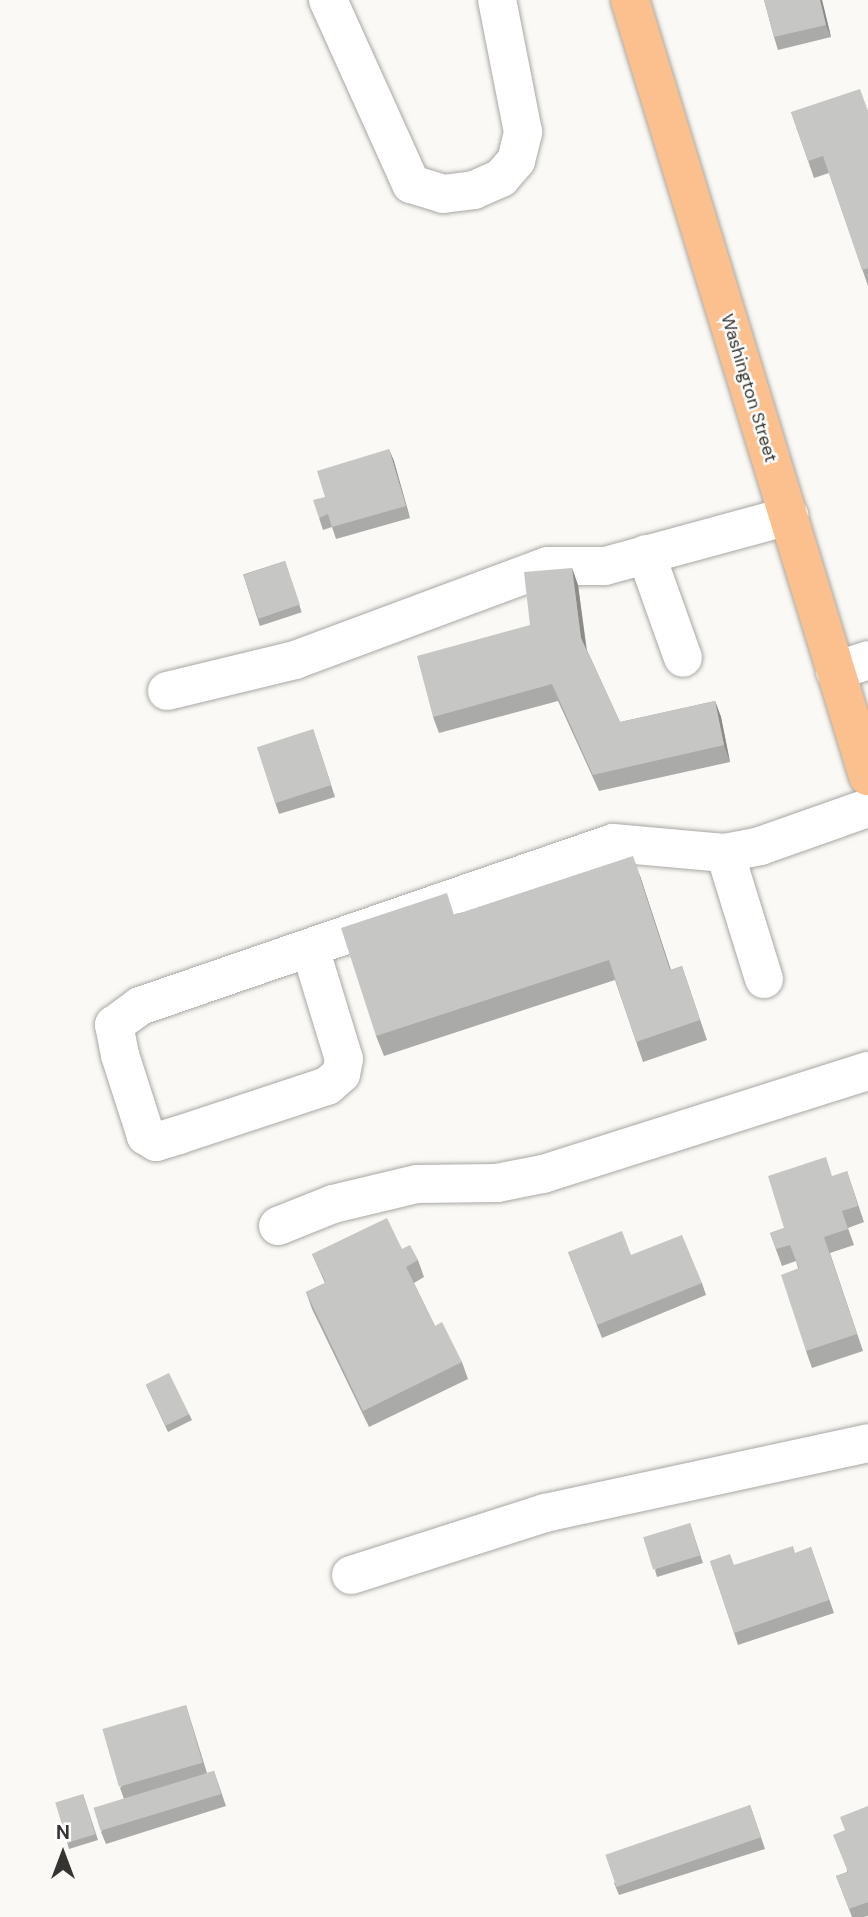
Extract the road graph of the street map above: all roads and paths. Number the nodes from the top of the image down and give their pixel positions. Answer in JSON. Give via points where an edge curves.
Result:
{"nodes":[{"id":1,"x":328,"y":0,"type":"edge"},
{"id":2,"x":497,"y":0,"type":"edge"},
{"id":3,"x":630,"y":0,"type":"edge"},
{"id":4,"x":789,"y":516,"type":"junction"},
{"id":5,"x":646,"y":555,"type":"junction"},
{"id":6,"x":683,"y":658,"type":"dead end"},
{"id":7,"x":852,"y":666,"type":"edge"},
{"id":8,"x":167,"y":691,"type":"dead end"},
{"id":9,"x":868,"y":776,"type":"edge"},
{"id":10,"x":868,"y":808,"type":"edge"},
{"id":11,"x":725,"y":853,"type":"junction"},
{"id":12,"x":310,"y":948,"type":"junction"},
{"id":13,"x":764,"y":979,"type":"dead end"},
{"id":14,"x":868,"y":1071,"type":"edge"},
{"id":15,"x":278,"y":1226,"type":"dead end"},
{"id":16,"x":868,"y":1443,"type":"edge"},
{"id":17,"x":351,"y":1574,"type":"dead end"}],
"edges":[{"from":1,"to":2,"type":"lane","via":[[411,184],[443,194],[474,190],[502,178],[516,161],[523,132]]},
{"from":3,"to":4,"type":"main road","name":"Washington Street"},
{"from":4,"to":5,"type":"lane"},
{"from":4,"to":7,"type":"main road","name":"Washington Street"},
{"from":5,"to":6,"type":"lane"},
{"from":5,"to":8,"type":"lane","via":[[604,566],[548,566],[295,660]]},
{"from":7,"to":9,"type":"main road","name":"Washington Street"},
{"from":10,"to":11,"type":"lane","via":[[760,846]]},
{"from":11,"to":12,"type":"lane","via":[[613,843]]},
{"from":11,"to":13,"type":"lane"},
{"from":12,"to":12,"type":"lane","via":[[140,1006],[114,1025],[146,1136],[156,1142],[179,1135],[327,1086],[341,1074],[344,1059]]},
{"from":14,"to":15,"type":"lane","via":[[543,1174],[497,1183],[417,1184],[333,1204]]},
{"from":16,"to":17,"type":"lane","via":[[545,1513]]}]}
